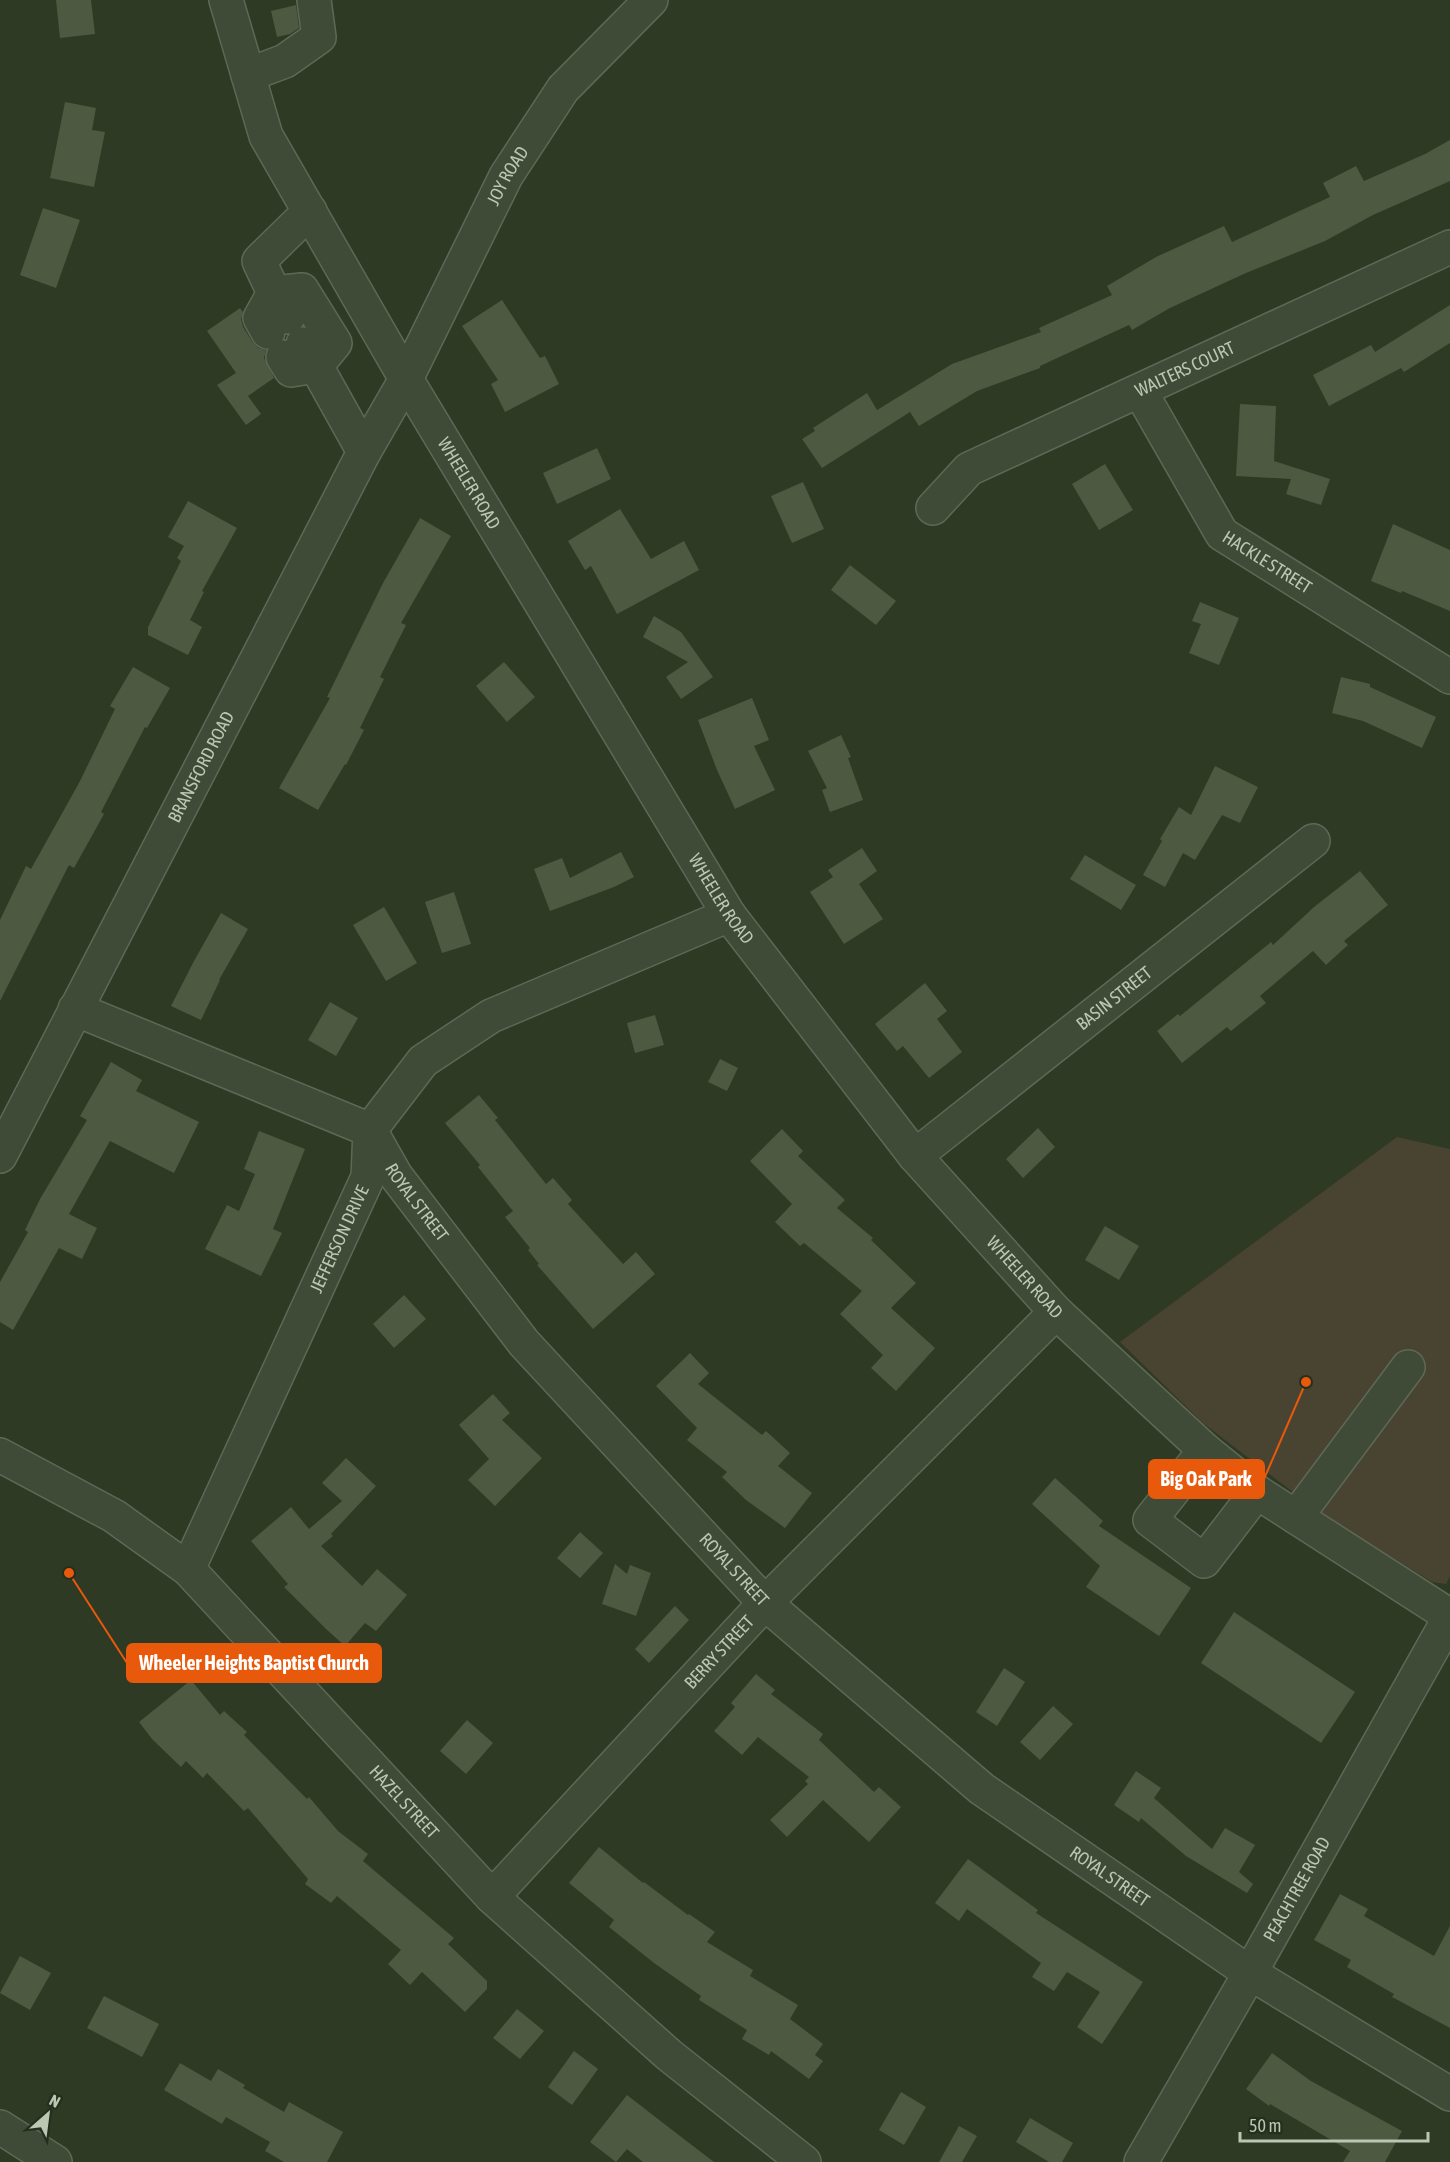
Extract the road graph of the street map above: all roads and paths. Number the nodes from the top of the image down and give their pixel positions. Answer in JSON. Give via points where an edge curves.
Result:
{"nodes":[{"id":1,"x":226,"y":0,"type":"edge"},
{"id":2,"x":314,"y":0,"type":"edge"},
{"id":3,"x":651,"y":0,"type":"edge"},
{"id":4,"x":248,"y":75,"type":"junction"},
{"id":5,"x":310,"y":212,"type":"junction"},
{"id":6,"x":1450,"y":247,"type":"edge"},
{"id":7,"x":375,"y":325,"type":"junction"},
{"id":8,"x":293,"y":341,"type":"junction"},
{"id":9,"x":406,"y":379,"type":"junction"},
{"id":10,"x":1140,"y":391,"type":"junction"},
{"id":11,"x":364,"y":452,"type":"junction"},
{"id":12,"x":933,"y":508,"type":"dead end"},
{"id":13,"x":1450,"y":677,"type":"edge"},
{"id":14,"x":1313,"y":841,"type":"dead end"},
{"id":15,"x":729,"y":915,"type":"junction"},
{"id":16,"x":75,"y":1009,"type":"junction"},
{"id":17,"x":370,"y":1130,"type":"junction"},
{"id":18,"x":0,"y":1156,"type":"edge"},
{"id":19,"x":915,"y":1156,"type":"junction"},
{"id":20,"x":1056,"y":1312,"type":"junction"},
{"id":21,"x":1408,"y":1367,"type":"dead end"},
{"id":22,"x":1205,"y":1450,"type":"junction"},
{"id":23,"x":0,"y":1455,"type":"edge"},
{"id":24,"x":1257,"y":1492,"type":"junction"},
{"id":25,"x":1296,"y":1517,"type":"junction"},
{"id":26,"x":188,"y":1569,"type":"junction"},
{"id":27,"x":765,"y":1603,"type":"junction"},
{"id":28,"x":1450,"y":1617,"type":"edge"},
{"id":29,"x":492,"y":1897,"type":"junction"},
{"id":30,"x":1250,"y":1973,"type":"junction"},
{"id":31,"x":1450,"y":2094,"type":"edge"},
{"id":32,"x":0,"y":2127,"type":"edge"},
{"id":33,"x":55,"y":2162,"type":"edge"},
{"id":34,"x":804,"y":2162,"type":"edge"},
{"id":35,"x":1141,"y":2162,"type":"edge"}],
"edges":[{"from":1,"to":4,"type":"street","name":"WHEELER ROAD"},
{"from":2,"to":4,"type":"street","via":[[319,37],[285,61]]},
{"from":3,"to":9,"type":"street","name":"JOY ROAD","via":[[563,89],[506,176]]},
{"from":4,"to":5,"type":"street","name":"WHEELER ROAD","via":[[266,136]]},
{"from":5,"to":7,"type":"street","name":"WHEELER ROAD"},
{"from":5,"to":8,"type":"street","via":[[260,261]]},
{"from":6,"to":10,"type":"street","name":"WALTERS COURT"},
{"from":7,"to":8,"type":"street"},
{"from":7,"to":9,"type":"street","name":"WHEELER ROAD"},
{"from":8,"to":11,"type":"street"},
{"from":9,"to":11,"type":"street","name":"BRANSFORD ROAD"},
{"from":9,"to":15,"type":"street","name":"WHEELER ROAD"},
{"from":10,"to":12,"type":"street","name":"WALTERS COURT","via":[[969,469]]},
{"from":10,"to":13,"type":"street","name":"HACKLE STREET","via":[[1222,534]]},
{"from":11,"to":16,"type":"street","name":"BRANSFORD ROAD"},
{"from":14,"to":19,"type":"street","name":"BASIN STREET"},
{"from":15,"to":17,"type":"street","via":[[491,1016],[423,1061]]},
{"from":15,"to":19,"type":"street","name":"WHEELER ROAD"},
{"from":16,"to":17,"type":"street"},
{"from":16,"to":18,"type":"street","name":"BRANSFORD ROAD"},
{"from":17,"to":26,"type":"street","name":"JEFFERSON DRIVE","via":[[368,1177]]},
{"from":17,"to":27,"type":"street","name":"ROYAL STREET","via":[[396,1176],[524,1343]]},
{"from":19,"to":20,"type":"street","name":"WHEELER ROAD"},
{"from":20,"to":22,"type":"street","name":"WHEELER ROAD"},
{"from":20,"to":27,"type":"street","name":"BERRY STREET"},
{"from":21,"to":25,"type":"street"},
{"from":22,"to":24,"type":"street","name":"WHEELER ROAD"},
{"from":22,"to":24,"type":"street","via":[[1150,1520],[1204,1561]]},
{"from":23,"to":26,"type":"street","name":"HAZEL STREET","via":[[114,1516]]},
{"from":24,"to":25,"type":"street","name":"WHEELER ROAD"},
{"from":25,"to":28,"type":"street","name":"WHEELER ROAD"},
{"from":26,"to":29,"type":"street","name":"HAZEL STREET"},
{"from":27,"to":29,"type":"street","name":"BERRY STREET"},
{"from":27,"to":30,"type":"street","name":"ROYAL STREET","via":[[982,1790]]},
{"from":28,"to":30,"type":"street","name":"PEACHTREE ROAD"},
{"from":29,"to":34,"type":"street","name":"HAZEL STREET","via":[[669,2055]]},
{"from":30,"to":31,"type":"street","name":"ROYAL STREET"},
{"from":30,"to":35,"type":"street","name":"PEACHTREE ROAD"},
{"from":32,"to":33,"type":"street"}]}
